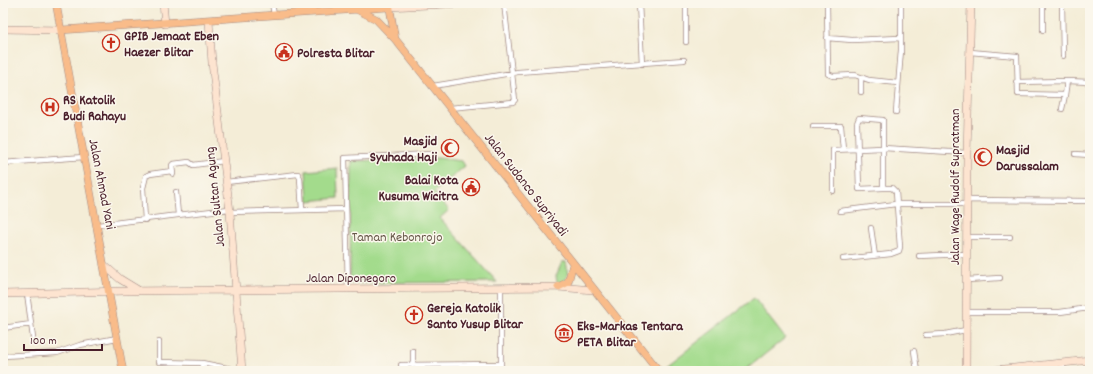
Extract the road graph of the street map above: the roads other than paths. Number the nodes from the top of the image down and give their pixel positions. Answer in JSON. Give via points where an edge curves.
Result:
{"nodes":[{"id":1,"x":56,"y":3,"type":"edge"},
{"id":2,"x":163,"y":3,"type":"edge"},
{"id":3,"x":272,"y":3,"type":"edge"},
{"id":4,"x":309,"y":3,"type":"edge"},
{"id":5,"x":466,"y":3,"type":"edge"},
{"id":6,"x":504,"y":3,"type":"edge"},
{"id":7,"x":639,"y":3,"type":"edge"},
{"id":8,"x":686,"y":3,"type":"edge"},
{"id":9,"x":827,"y":3,"type":"edge"},
{"id":10,"x":901,"y":3,"type":"edge"},
{"id":11,"x":971,"y":3,"type":"edge"},
{"id":12,"x":1043,"y":3,"type":"edge"},
{"id":13,"x":1062,"y":3,"type":"edge"},
{"id":14,"x":389,"y":5,"type":"edge"},
{"id":15,"x":356,"y":9,"type":"junction"},
{"id":16,"x":310,"y":12,"type":"junction"},
{"id":17,"x":274,"y":16,"type":"junction"},
{"id":18,"x":209,"y":21,"type":"junction"},
{"id":19,"x":165,"y":24,"type":"junction"},
{"id":20,"x":3,"y":29,"type":"edge"},
{"id":21,"x":61,"y":30,"type":"junction"},
{"id":22,"x":1042,"y":30,"type":"dead end"},
{"id":23,"x":827,"y":38,"type":"junction"},
{"id":24,"x":900,"y":38,"type":"junction"},
{"id":25,"x":395,"y":39,"type":"junction"},
{"id":26,"x":686,"y":42,"type":"dead end"},
{"id":27,"x":970,"y":52,"type":"junction"},
{"id":28,"x":1063,"y":56,"type":"dead end"},
{"id":29,"x":684,"y":60,"type":"dead end"},
{"id":30,"x":642,"y":64,"type":"junction"},
{"id":31,"x":511,"y":73,"type":"junction"},
{"id":32,"x":861,"y":78,"type":"junction"},
{"id":33,"x":1067,"y":81,"type":"junction"},
{"id":34,"x":1016,"y":82,"type":"junction"},
{"id":35,"x":1090,"y":82,"type":"edge"},
{"id":36,"x":898,"y":83,"type":"junction"},
{"id":37,"x":433,"y":86,"type":"junction"},
{"id":38,"x":861,"y":92,"type":"dead end"},
{"id":39,"x":1065,"y":95,"type":"junction"},
{"id":40,"x":1062,"y":109,"type":"dead end"},
{"id":41,"x":452,"y":111,"type":"junction"},
{"id":42,"x":896,"y":112,"type":"dead end"},
{"id":43,"x":813,"y":126,"type":"dead end"},
{"id":44,"x":857,"y":148,"type":"junction"},
{"id":45,"x":883,"y":148,"type":"junction"},
{"id":46,"x":843,"y":149,"type":"junction"},
{"id":47,"x":83,"y":153,"type":"junction"},
{"id":48,"x":966,"y":153,"type":"junction"},
{"id":49,"x":432,"y":154,"type":"dead end"},
{"id":50,"x":1075,"y":154,"type":"dead end"},
{"id":51,"x":1090,"y":155,"type":"edge"},
{"id":52,"x":224,"y":161,"type":"junction"},
{"id":53,"x":3,"y":163,"type":"edge"},
{"id":54,"x":226,"y":182,"type":"junction"},
{"id":55,"x":883,"y":188,"type":"junction"},
{"id":56,"x":833,"y":191,"type":"dead end"},
{"id":57,"x":176,"y":192,"type":"dead end"},
{"id":58,"x":1090,"y":201,"type":"edge"},
{"id":59,"x":967,"y":202,"type":"junction"},
{"id":60,"x":898,"y":204,"type":"junction"},
{"id":61,"x":346,"y":209,"type":"junction"},
{"id":62,"x":230,"y":210,"type":"junction"},
{"id":63,"x":302,"y":210,"type":"junction"},
{"id":64,"x":840,"y":211,"type":"dead end"},
{"id":65,"x":178,"y":215,"type":"junction"},
{"id":66,"x":145,"y":220,"type":"junction"},
{"id":67,"x":98,"y":225,"type":"junction"},
{"id":68,"x":3,"y":226,"type":"edge"},
{"id":69,"x":871,"y":228,"type":"dead end"},
{"id":70,"x":3,"y":233,"type":"edge"},
{"id":71,"x":967,"y":237,"type":"junction"},
{"id":72,"x":1010,"y":237,"type":"dead end"},
{"id":73,"x":967,"y":254,"type":"junction"},
{"id":74,"x":875,"y":256,"type":"junction"},
{"id":75,"x":919,"y":256,"type":"dead end"},
{"id":76,"x":844,"y":259,"type":"dead end"},
{"id":77,"x":573,"y":264,"type":"junction"},
{"id":78,"x":104,"y":265,"type":"junction"},
{"id":79,"x":1000,"y":278,"type":"dead end"},
{"id":80,"x":967,"y":280,"type":"junction"},
{"id":81,"x":558,"y":287,"type":"junction"},
{"id":82,"x":501,"y":288,"type":"junction"},
{"id":83,"x":237,"y":290,"type":"junction"},
{"id":84,"x":348,"y":290,"type":"junction"},
{"id":85,"x":593,"y":290,"type":"junction"},
{"id":86,"x":109,"y":291,"type":"junction"},
{"id":87,"x":141,"y":291,"type":"junction"},
{"id":88,"x":27,"y":293,"type":"junction"},
{"id":89,"x":3,"y":294,"type":"edge"},
{"id":90,"x":1090,"y":304,"type":"edge"},
{"id":91,"x":967,"y":312,"type":"junction"},
{"id":92,"x":31,"y":324,"type":"junction"},
{"id":93,"x":3,"y":328,"type":"edge"},
{"id":94,"x":966,"y":330,"type":"junction"},
{"id":95,"x":926,"y":335,"type":"dead end"},
{"id":96,"x":33,"y":338,"type":"dead end"},
{"id":97,"x":117,"y":338,"type":"junction"},
{"id":98,"x":159,"y":342,"type":"dead end"},
{"id":99,"x":413,"y":351,"type":"dead end"},
{"id":100,"x":914,"y":351,"type":"dead end"},
{"id":101,"x":3,"y":356,"type":"edge"},
{"id":102,"x":1090,"y":360,"type":"edge"},
{"id":103,"x":202,"y":363,"type":"junction"},
{"id":104,"x":1062,"y":363,"type":"junction"},
{"id":105,"x":501,"y":364,"type":"junction"},
{"id":106,"x":401,"y":365,"type":"dead end"},
{"id":107,"x":412,"y":366,"type":"junction"},
{"id":108,"x":61,"y":370,"type":"dead end"},
{"id":109,"x":51,"y":371,"type":"edge"},
{"id":110,"x":123,"y":371,"type":"edge"},
{"id":111,"x":202,"y":371,"type":"edge"},
{"id":112,"x":242,"y":371,"type":"edge"},
{"id":113,"x":410,"y":371,"type":"edge"},
{"id":114,"x":501,"y":371,"type":"edge"},
{"id":115,"x":659,"y":371,"type":"edge"},
{"id":116,"x":917,"y":371,"type":"edge"},
{"id":117,"x":966,"y":371,"type":"edge"},
{"id":118,"x":986,"y":371,"type":"edge"},
{"id":119,"x":993,"y":371,"type":"edge"},
{"id":120,"x":1064,"y":371,"type":"edge"}],
"edges":[{"from":1,"to":21,"type":"main road","name":"Jalan Ahmad Yani"},
{"from":2,"to":19,"type":"main road"},
{"from":3,"to":17,"type":"street"},
{"from":4,"to":16,"type":"street"},
{"from":5,"to":14,"type":"main road"},
{"from":6,"to":31,"type":"street"},
{"from":7,"to":30,"type":"street"},
{"from":8,"to":26,"type":"street"},
{"from":9,"to":23,"type":"street"},
{"from":10,"to":24,"type":"street"},
{"from":11,"to":27,"type":"main road","name":"Jalan Wage Rudolf Supratman"},
{"from":12,"to":22,"type":"street"},
{"from":13,"to":28,"type":"street"},
{"from":14,"to":15,"type":"main road"},
{"from":14,"to":25,"type":"main road","name":"Jalan Sudanco Supriyadi"},
{"from":15,"to":16,"type":"main road"},
{"from":15,"to":25,"type":"main road","via":[[376,20]]},
{"from":16,"to":17,"type":"main road"},
{"from":17,"to":18,"type":"main road"},
{"from":18,"to":19,"type":"main road"},
{"from":18,"to":52,"type":"main road","name":"Jalan Sultan Agung"},
{"from":19,"to":21,"type":"main road"},
{"from":20,"to":21,"type":"main road"},
{"from":21,"to":47,"type":"main road","name":"Jalan Ahmad Yani"},
{"from":23,"to":24,"type":"street"},
{"from":23,"to":32,"type":"street","via":[[828,74]]},
{"from":24,"to":36,"type":"street"},
{"from":25,"to":37,"type":"main road","name":"Jalan Sudanco Supriyadi"},
{"from":27,"to":34,"type":"street","via":[[1017,56]]},
{"from":27,"to":48,"type":"main road","name":"Jalan Wage Rudolf Supratman"},
{"from":29,"to":30,"type":"street"},
{"from":30,"to":31,"type":"street","via":[[569,67]]},
{"from":31,"to":37,"type":"street"},
{"from":31,"to":41,"type":"street","via":[[516,98],[513,102]]},
{"from":32,"to":36,"type":"street"},
{"from":32,"to":38,"type":"street"},
{"from":33,"to":34,"type":"street"},
{"from":33,"to":35,"type":"street"},
{"from":33,"to":39,"type":"street"},
{"from":34,"to":39,"type":"street","via":[[1018,94]]},
{"from":36,"to":42,"type":"street"},
{"from":37,"to":41,"type":"main road","name":"Jalan Sudanco Supriyadi"},
{"from":39,"to":40,"type":"street"},
{"from":41,"to":77,"type":"main road","name":"Jalan Sudanco Supriyadi"},
{"from":43,"to":46,"type":"street","via":[[841,126]]},
{"from":44,"to":45,"type":"street"},
{"from":44,"to":45,"type":"street","via":[[857,123],[860,118],[882,119]]},
{"from":44,"to":46,"type":"street"},
{"from":44,"to":55,"type":"street","via":[[859,189]]},
{"from":45,"to":48,"type":"street"},
{"from":45,"to":55,"type":"street"},
{"from":46,"to":56,"type":"street","via":[[832,152]]},
{"from":47,"to":53,"type":"street"},
{"from":47,"to":67,"type":"main road","name":"Jalan Ahmad Yani"},
{"from":48,"to":59,"type":"main road","name":"Jalan Wage Rudolf Supratman"},
{"from":49,"to":61,"type":"street","via":[[348,156],[344,161]]},
{"from":50,"to":51,"type":"street"},
{"from":52,"to":54,"type":"main road","name":"Jalan Sultan Agung"},
{"from":52,"to":66,"type":"street","via":[[193,165],[189,162],[173,164],[172,173],[146,176],[143,188]]},
{"from":54,"to":62,"type":"main road","name":"Jalan Sultan Agung"},
{"from":54,"to":63,"type":"street","via":[[298,174]]},
{"from":55,"to":60,"type":"street","via":[[895,189]]},
{"from":57,"to":65,"type":"street"},
{"from":58,"to":59,"type":"street"},
{"from":59,"to":60,"type":"street"},
{"from":59,"to":71,"type":"main road","name":"Jalan Wage Rudolf Supratman"},
{"from":60,"to":64,"type":"street"},
{"from":60,"to":74,"type":"street","via":[[899,251]]},
{"from":61,"to":63,"type":"street"},
{"from":61,"to":84,"type":"street"},
{"from":62,"to":63,"type":"street"},
{"from":62,"to":65,"type":"street"},
{"from":62,"to":83,"type":"main road","name":"Jalan Sultan Agung"},
{"from":65,"to":66,"type":"street"},
{"from":66,"to":67,"type":"street"},
{"from":67,"to":78,"type":"main road","name":"Jalan Ahmad Yani"},
{"from":68,"to":70,"type":"street"},
{"from":69,"to":74,"type":"street"},
{"from":71,"to":72,"type":"street"},
{"from":71,"to":73,"type":"main road","name":"Jalan Wage Rudolf Supratman"},
{"from":73,"to":75,"type":"street"},
{"from":73,"to":80,"type":"main road","name":"Jalan Wage Rudolf Supratman"},
{"from":74,"to":76,"type":"street"},
{"from":77,"to":81,"type":"main road","via":[[568,282]]},
{"from":77,"to":85,"type":"main road","name":"Jalan Sudanco Supriyadi"},
{"from":78,"to":86,"type":"main road","name":"Jalan Ahmad Yani"},
{"from":78,"to":87,"type":"main road","via":[[120,279]]},
{"from":79,"to":80,"type":"street"},
{"from":80,"to":91,"type":"main road","name":"Jalan Wage Rudolf Supratman"},
{"from":81,"to":82,"type":"main road","name":"Jalan Diponegoro"},
{"from":81,"to":85,"type":"main road","name":"Jalan Diponegoro"},
{"from":82,"to":84,"type":"main road","name":"Jalan Diponegoro"},
{"from":82,"to":105,"type":"street"},
{"from":83,"to":84,"type":"main road","name":"Jalan Diponegoro"},
{"from":83,"to":87,"type":"main road","name":"Jalan Diponegoro"},
{"from":83,"to":112,"type":"main road","name":"Jalan Sultan Agung"},
{"from":85,"to":115,"type":"main road","name":"Jalan Sudanco Supriyadi"},
{"from":86,"to":87,"type":"main road","name":"Jalan Diponegoro"},
{"from":86,"to":88,"type":"main road","name":"Jalan Diponegoro"},
{"from":86,"to":97,"type":"main road","name":"Jalan Ahmad Yani"},
{"from":88,"to":89,"type":"main road","name":"Jalan Diponegoro"},
{"from":88,"to":92,"type":"street"},
{"from":90,"to":91,"type":"street","via":[[1086,309],[1060,312]]},
{"from":91,"to":94,"type":"main road","name":"Jalan Wage Rudolf Supratman"},
{"from":92,"to":93,"type":"street"},
{"from":92,"to":96,"type":"street"},
{"from":94,"to":95,"type":"street"},
{"from":94,"to":117,"type":"main road","name":"Jalan Wage Rudolf Supratman"},
{"from":97,"to":101,"type":"street","via":[[57,352]]},
{"from":97,"to":110,"type":"main road","name":"Jalan Ahmad Yani"},
{"from":98,"to":103,"type":"street","via":[[159,362]]},
{"from":99,"to":107,"type":"street"},
{"from":100,"to":116,"type":"street"},
{"from":102,"to":104,"type":"main road"},
{"from":103,"to":111,"type":"street"},
{"from":103,"to":112,"type":"street"},
{"from":104,"to":119,"type":"main road"},
{"from":104,"to":120,"type":"street"},
{"from":105,"to":107,"type":"street"},
{"from":105,"to":114,"type":"street"},
{"from":106,"to":107,"type":"street"},
{"from":107,"to":113,"type":"street"},
{"from":108,"to":109,"type":"street"},
{"from":118,"to":119,"type":"main road"}]}
